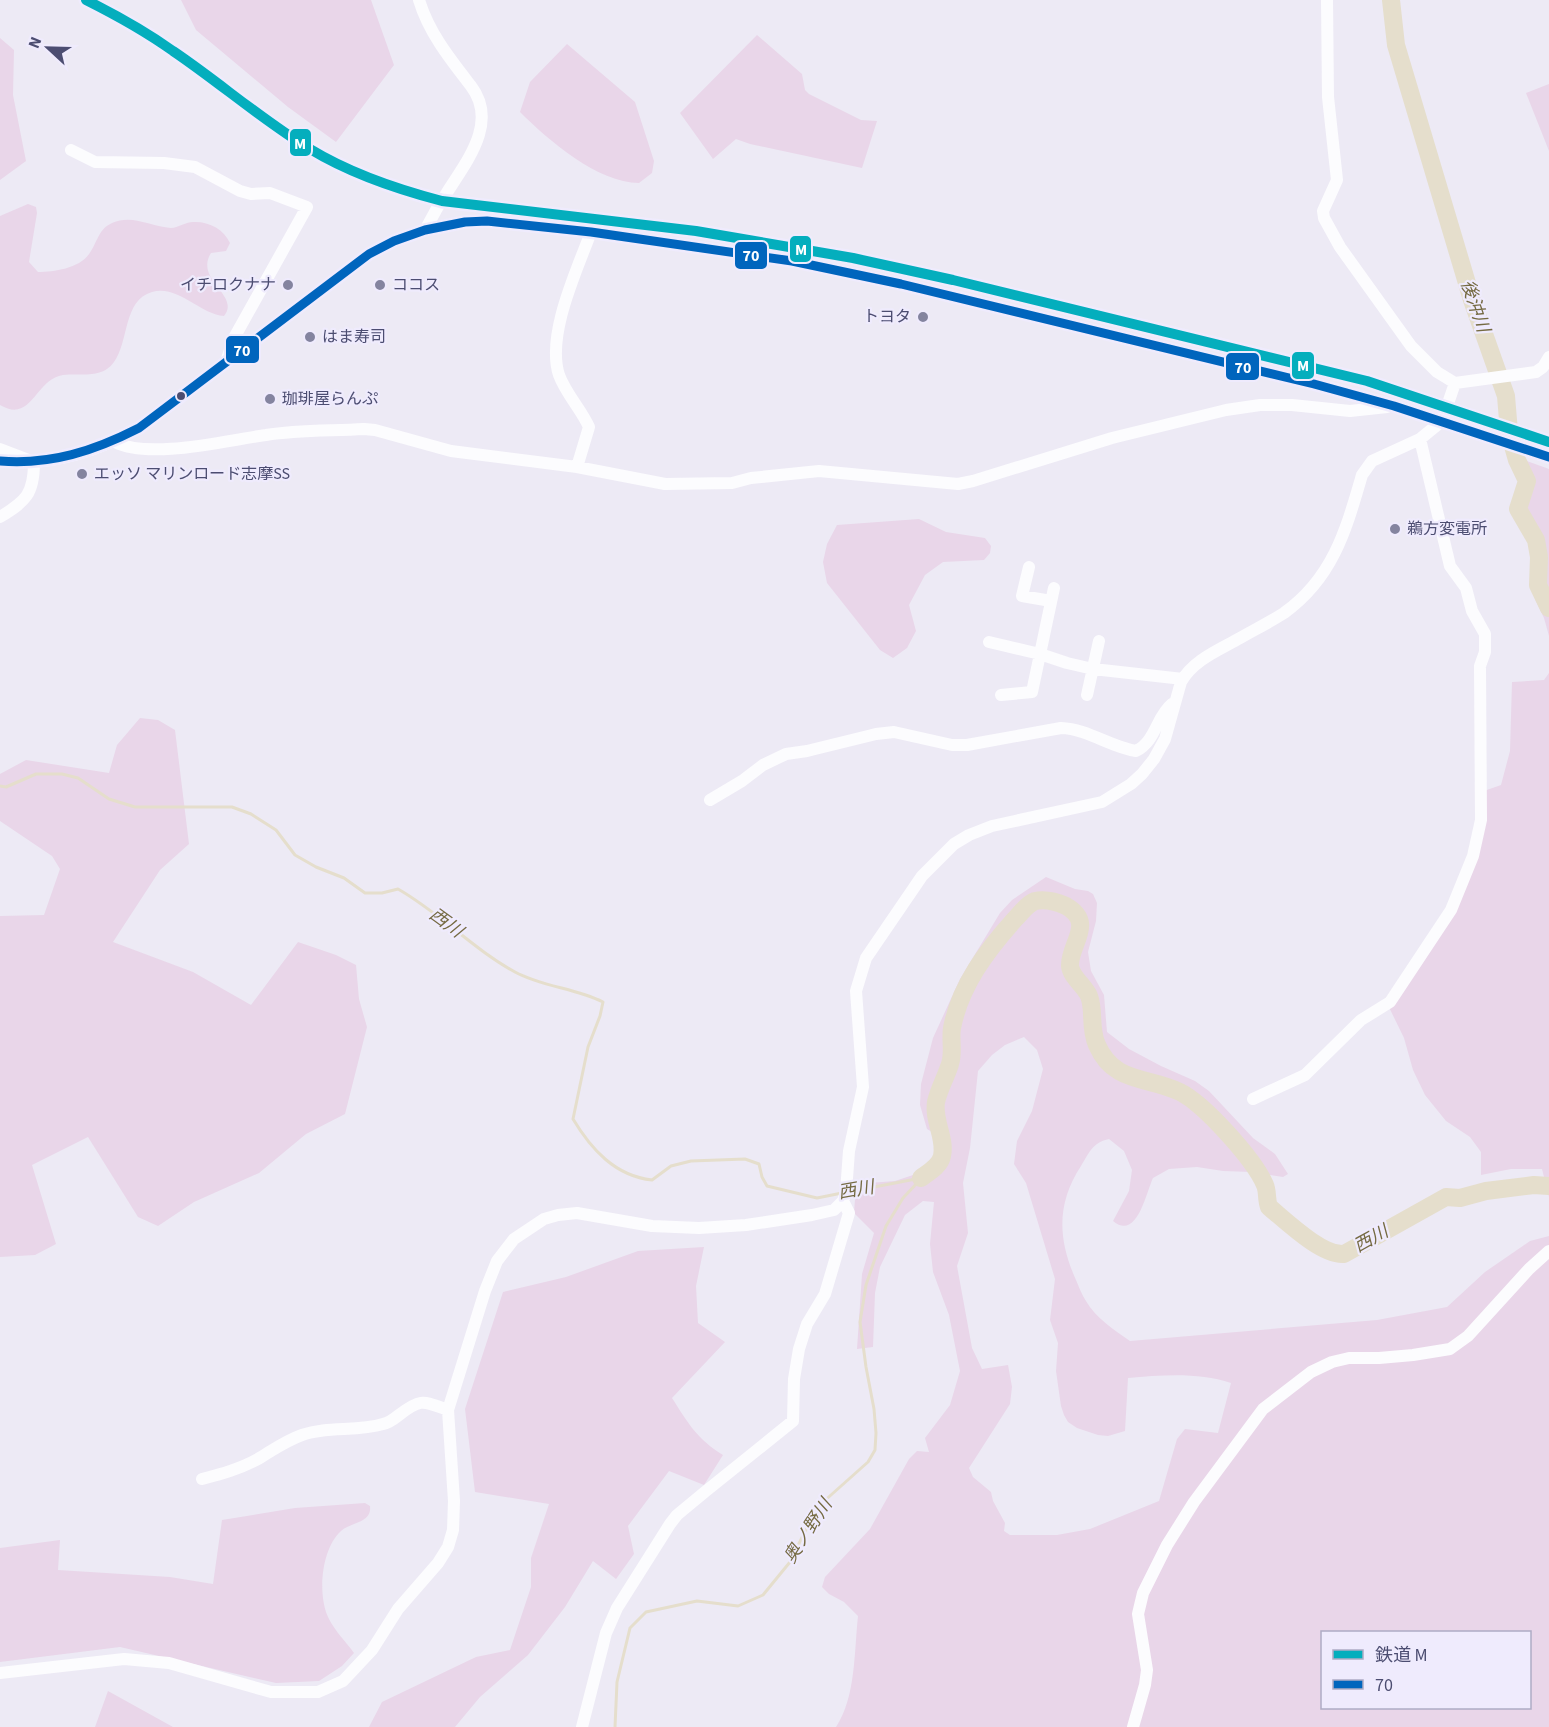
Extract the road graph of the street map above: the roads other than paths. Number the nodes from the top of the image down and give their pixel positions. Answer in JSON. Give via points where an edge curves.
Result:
{"nodes":[{"id":1,"x":419,"y":0,"type":"edge"},
{"id":2,"x":1327,"y":0,"type":"edge"},
{"id":3,"x":71,"y":150,"type":"dead end"},
{"id":4,"x":425,"y":230,"type":"junction"},
{"id":5,"x":591,"y":232,"type":"junction"},
{"id":6,"x":1549,"y":357,"type":"edge"},
{"id":7,"x":225,"y":363,"type":"junction"},
{"id":8,"x":1455,"y":383,"type":"junction"},
{"id":9,"x":1394,"y":406,"type":"junction"},
{"id":10,"x":1442,"y":422,"type":"junction"},
{"id":11,"x":1420,"y":439,"type":"junction"},
{"id":12,"x":115,"y":442,"type":"junction"},
{"id":13,"x":0,"y":448,"type":"edge"},
{"id":14,"x":1549,"y":457,"type":"edge"},
{"id":15,"x":0,"y":461,"type":"edge"},
{"id":16,"x":34,"y":462,"type":"junction"},
{"id":17,"x":577,"y":467,"type":"junction"},
{"id":18,"x":0,"y":517,"type":"edge"},
{"id":19,"x":1029,"y":567,"type":"dead end"},
{"id":20,"x":1054,"y":588,"type":"dead end"},
{"id":21,"x":1051,"y":601,"type":"junction"},
{"id":22,"x":1100,"y":641,"type":"dead end"},
{"id":23,"x":989,"y":642,"type":"dead end"},
{"id":24,"x":1040,"y":654,"type":"junction"},
{"id":25,"x":1093,"y":669,"type":"junction"},
{"id":26,"x":1183,"y":679,"type":"junction"},
{"id":27,"x":1001,"y":695,"type":"dead end"},
{"id":28,"x":1087,"y":695,"type":"dead end"},
{"id":29,"x":1175,"y":702,"type":"junction"},
{"id":30,"x":710,"y":800,"type":"dead end"},
{"id":31,"x":1253,"y":1099,"type":"dead end"},
{"id":32,"x":843,"y":1201,"type":"junction"},
{"id":33,"x":1549,"y":1251,"type":"edge"},
{"id":34,"x":448,"y":1410,"type":"junction"},
{"id":35,"x":202,"y":1479,"type":"dead end"},
{"id":36,"x":0,"y":1672,"type":"edge"},
{"id":37,"x":582,"y":1727,"type":"edge"},
{"id":38,"x":1133,"y":1727,"type":"edge"}],
"edges":[{"from":1,"to":4,"type":"street","via":[[430,29],[477,96],[482,117],[471,156]]},
{"from":2,"to":8,"type":"street","via":[[1328,97],[1337,180],[1323,211],[1324,218],[1340,248],[1411,346],[1437,372]]},
{"from":3,"to":7,"type":"street","via":[[95,162],[195,167],[240,191],[270,193],[307,207],[234,338]]},
{"from":4,"to":5,"type":"street","via":[[465,222],[511,222]]},
{"from":4,"to":7,"type":"street","via":[[394,241],[357,262]]},
{"from":5,"to":9,"type":"street","via":[[792,261],[867,277]]},
{"from":5,"to":17,"type":"street","via":[[560,322],[555,350],[568,394],[589,427]]},
{"from":6,"to":8,"type":"street","via":[[1536,372]]},
{"from":7,"to":12,"type":"street"},
{"from":8,"to":10,"type":"street"},
{"from":9,"to":10,"type":"street"},
{"from":9,"to":17,"type":"street","via":[[1350,411],[1260,405],[1226,410],[1112,438],[958,484],[819,471],[732,483],[665,484]]},
{"from":10,"to":11,"type":"street"},
{"from":10,"to":14,"type":"street"},
{"from":11,"to":26,"type":"street","via":[[1367,466],[1342,538],[1303,596],[1283,613],[1200,661]]},
{"from":11,"to":31,"type":"street","via":[[1450,567],[1466,588],[1472,611],[1485,634],[1480,666],[1481,820],[1473,856],[1451,910],[1390,1002],[1361,1020],[1305,1075]]},
{"from":12,"to":16,"type":"street","via":[[88,453]]},
{"from":12,"to":17,"type":"street","via":[[125,447],[172,448],[267,434],[364,429],[451,451]]},
{"from":13,"to":16,"type":"street"},
{"from":15,"to":16,"type":"street"},
{"from":16,"to":18,"type":"street","via":[[26,500]]},
{"from":19,"to":21,"type":"street","via":[[1022,596]]},
{"from":20,"to":21,"type":"street"},
{"from":21,"to":24,"type":"street"},
{"from":22,"to":25,"type":"street"},
{"from":23,"to":24,"type":"street"},
{"from":24,"to":25,"type":"street"},
{"from":24,"to":27,"type":"street","via":[[1032,692]]},
{"from":25,"to":26,"type":"street"},
{"from":25,"to":28,"type":"street"},
{"from":26,"to":29,"type":"street"},
{"from":29,"to":30,"type":"street","via":[[1166,708],[1148,743],[1136,751],[1061,728],[967,745],[894,732],[876,734],[786,754]]},
{"from":29,"to":32,"type":"street","via":[[1165,739],[1154,759],[1131,784],[1102,802],[992,826],[954,844],[922,876],[867,958],[856,991],[864,1087],[849,1151]]},
{"from":32,"to":34,"type":"street","via":[[834,1210],[812,1215],[699,1228],[652,1227],[577,1214],[544,1219],[514,1239],[497,1261]]},
{"from":32,"to":37,"type":"street","via":[[849,1213],[825,1294],[807,1324],[799,1349],[793,1421],[670,1524],[613,1616]]},
{"from":33,"to":38,"type":"street","via":[[1468,1336],[1450,1349],[1332,1362],[1311,1372],[1263,1409],[1194,1502],[1143,1593],[1138,1614],[1147,1670]]},
{"from":34,"to":35,"type":"street","via":[[427,1402],[414,1403],[388,1423],[304,1434],[232,1471]]},
{"from":34,"to":36,"type":"street","via":[[454,1501],[448,1547],[398,1609],[367,1656],[343,1681],[318,1692],[271,1692],[147,1660]]}]}
